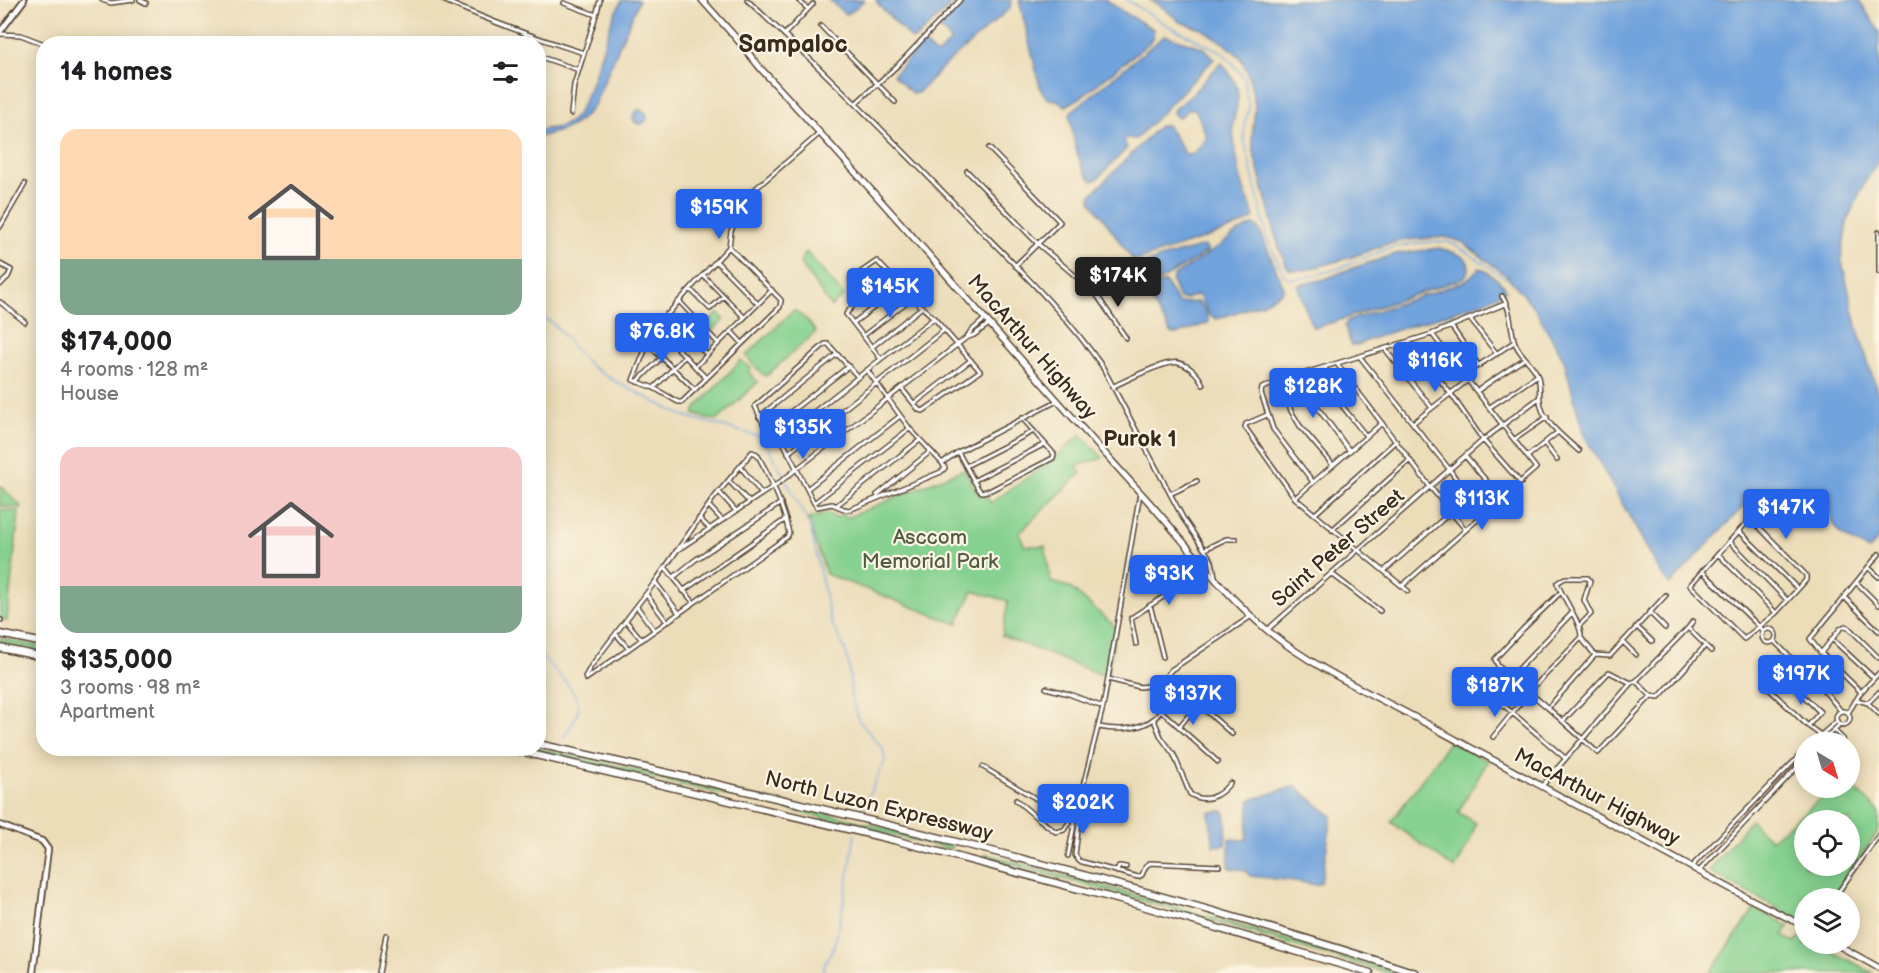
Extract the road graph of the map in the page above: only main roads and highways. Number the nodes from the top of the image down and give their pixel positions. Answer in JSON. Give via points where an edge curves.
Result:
{"nodes":[{"id":1,"x":702,"y":0,"type":"edge"},
{"id":2,"x":0,"y":634,"type":"edge"},
{"id":3,"x":36,"y":641,"type":"edge"},
{"id":4,"x":0,"y":648,"type":"edge"},
{"id":5,"x":36,"y":655,"type":"edge"},
{"id":6,"x":546,"y":746,"type":"edge"},
{"id":7,"x":540,"y":756,"type":"edge"},
{"id":8,"x":1794,"y":921,"type":"edge"},
{"id":9,"x":1854,"y":954,"type":"edge"},
{"id":10,"x":1879,"y":968,"type":"edge"},
{"id":11,"x":1370,"y":973,"type":"edge"},
{"id":12,"x":1416,"y":973,"type":"edge"}],
"edges":[{"from":1,"to":8,"type":"highway","name":"MacArthur Highway","via":[[1206,569],[1267,630],[1312,661]]},
{"from":2,"to":3,"type":"highway"},
{"from":4,"to":5,"type":"highway"},
{"from":6,"to":12,"type":"highway","name":"North Luzon Expressway","via":[[982,848]]},
{"from":7,"to":11,"type":"highway","name":"North Luzon Expressway","via":[[925,848]]},
{"from":9,"to":10,"type":"highway"}]}
